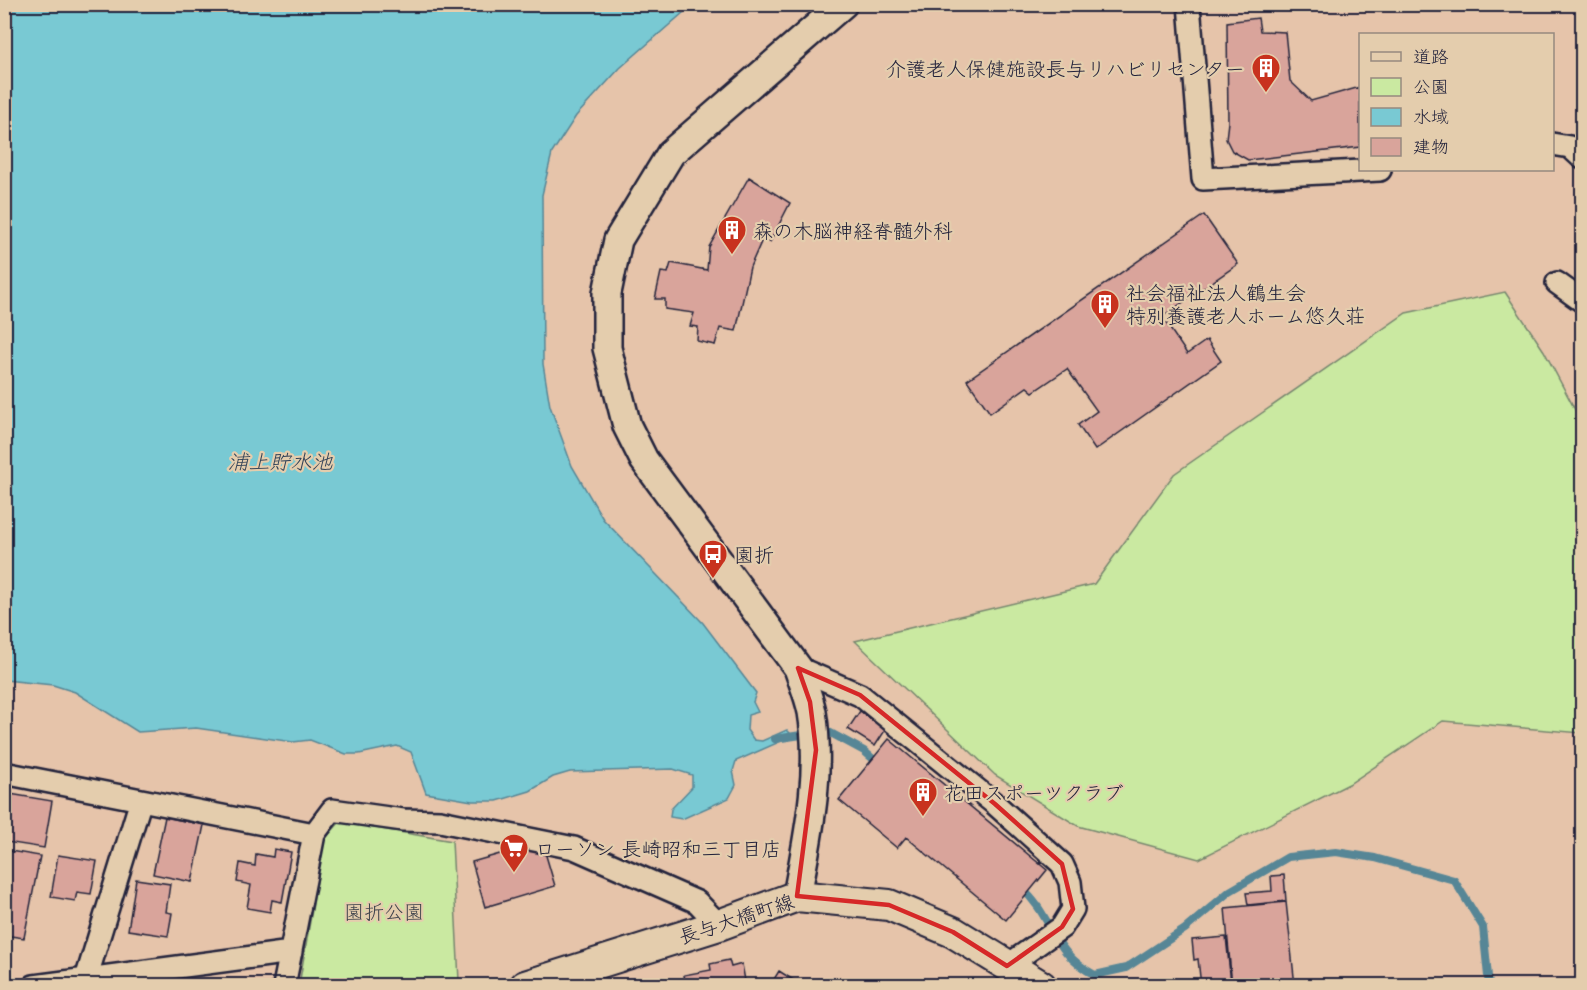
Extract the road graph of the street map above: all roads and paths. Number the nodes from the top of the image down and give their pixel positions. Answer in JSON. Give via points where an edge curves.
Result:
{"nodes":[{"id":1,"x":843,"y":4,"type":"edge"},
{"id":2,"x":1189,"y":4,"type":"edge"},
{"id":3,"x":1554,"y":144,"type":"edge"},
{"id":4,"x":1582,"y":158,"type":"edge"},
{"id":5,"x":1360,"y":171,"type":"edge"},
{"id":6,"x":1557,"y":283,"type":"dead end"},
{"id":7,"x":1582,"y":301,"type":"edge"},
{"id":8,"x":798,"y":668,"type":"junction"},
{"id":9,"x":4,"y":773,"type":"edge"},
{"id":10,"x":141,"y":800,"type":"junction"},
{"id":11,"x":314,"y":834,"type":"junction"},
{"id":12,"x":797,"y":896,"type":"junction"},
{"id":13,"x":719,"y":925,"type":"junction"},
{"id":14,"x":291,"y":952,"type":"junction"},
{"id":15,"x":1007,"y":966,"type":"junction"},
{"id":16,"x":86,"y":979,"type":"junction"},
{"id":17,"x":34,"y":986,"type":"edge"},
{"id":18,"x":285,"y":986,"type":"edge"},
{"id":19,"x":525,"y":986,"type":"edge"},
{"id":20,"x":1041,"y":986,"type":"edge"}],
"edges":[{"from":1,"to":8,"type":"street","via":[[671,153],[618,240],[608,293],[607,348],[627,426],[644,460]]},
{"from":2,"to":5,"type":"street","via":[[1203,179]]},
{"from":3,"to":4,"type":"street","via":[[1570,147]]},
{"from":6,"to":7,"type":"street"},
{"from":8,"to":12,"type":"street","via":[[813,714],[816,750],[811,814]]},
{"from":8,"to":15,"type":"street","via":[[860,695],[995,804],[1062,864],[1070,882],[1073,909],[1062,927]]},
{"from":9,"to":10,"type":"street"},
{"from":10,"to":11,"type":"street"},
{"from":10,"to":16,"type":"street"},
{"from":11,"to":13,"type":"street","via":[[332,810],[440,821],[574,848],[697,902]]},
{"from":11,"to":14,"type":"street"},
{"from":12,"to":13,"type":"main road","name":"長与大橋町線"},
{"from":12,"to":15,"type":"main road","name":"長与大橋町線","via":[[889,905],[953,932]]},
{"from":13,"to":19,"type":"main road","name":"長与大橋町線"},
{"from":14,"to":16,"type":"street"},
{"from":14,"to":18,"type":"street"},
{"from":15,"to":20,"type":"main road","name":"長与大橋町線"},
{"from":16,"to":17,"type":"street"}]}
